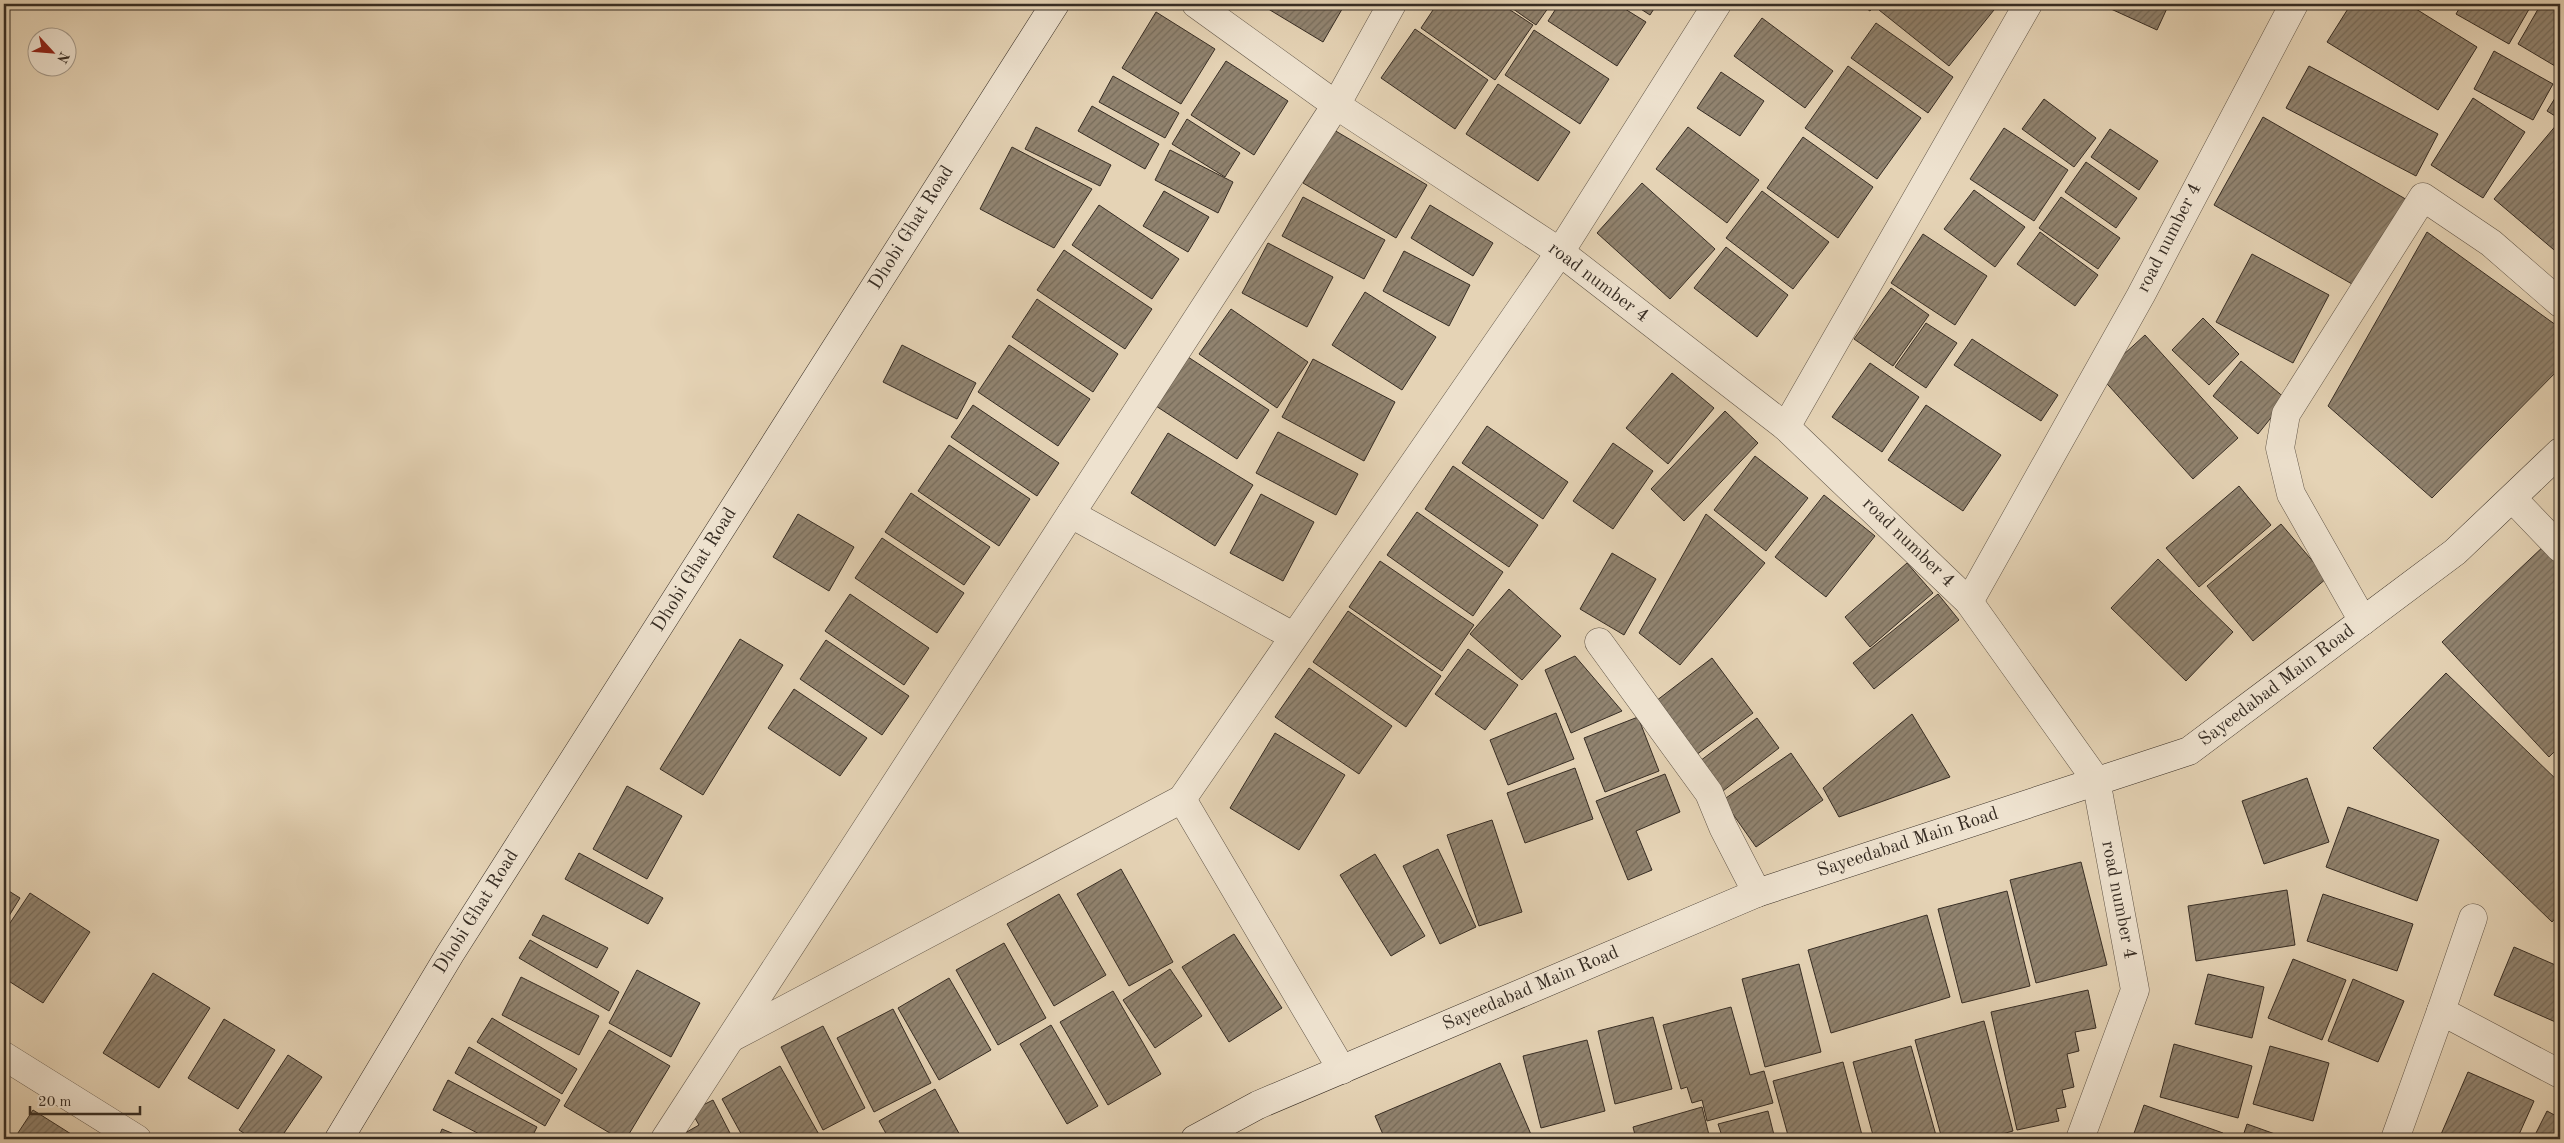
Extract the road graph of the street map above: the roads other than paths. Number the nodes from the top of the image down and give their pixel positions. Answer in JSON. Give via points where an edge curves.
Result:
{"nodes":[{"id":1,"x":1055,"y":4,"type":"edge"},
{"id":2,"x":1196,"y":4,"type":"edge"},
{"id":3,"x":1392,"y":4,"type":"edge"},
{"id":4,"x":1718,"y":4,"type":"edge"},
{"id":5,"x":2028,"y":4,"type":"edge"},
{"id":6,"x":2294,"y":4,"type":"edge"},
{"id":7,"x":1336,"y":105,"type":"junction"},
{"id":8,"x":1560,"y":252,"type":"junction"},
{"id":9,"x":2560,"y":303,"type":"edge"},
{"id":10,"x":1786,"y":427,"type":"junction"},
{"id":11,"x":2560,"y":452,"type":"edge"},
{"id":12,"x":2513,"y":499,"type":"junction"},
{"id":13,"x":1071,"y":514,"type":"junction"},
{"id":14,"x":2560,"y":548,"type":"edge"},
{"id":15,"x":1969,"y":602,"type":"junction"},
{"id":16,"x":2363,"y":621,"type":"junction"},
{"id":17,"x":1293,"y":636,"type":"junction"},
{"id":18,"x":1599,"y":642,"type":"dead end"},
{"id":19,"x":2096,"y":780,"type":"junction"},
{"id":20,"x":1182,"y":799,"type":"junction"},
{"id":21,"x":1757,"y":893,"type":"junction"},
{"id":22,"x":2473,"y":918,"type":"dead end"},
{"id":23,"x":2441,"y":1011,"type":"junction"},
{"id":24,"x":733,"y":1037,"type":"junction"},
{"id":25,"x":7,"y":1066,"type":"edge"},
{"id":26,"x":1342,"y":1070,"type":"junction"},
{"id":27,"x":2560,"y":1074,"type":"edge"},
{"id":28,"x":137,"y":1139,"type":"edge"},
{"id":29,"x":339,"y":1139,"type":"edge"},
{"id":30,"x":665,"y":1139,"type":"edge"},
{"id":31,"x":1195,"y":1139,"type":"edge"},
{"id":32,"x":2080,"y":1139,"type":"edge"},
{"id":33,"x":2395,"y":1139,"type":"edge"}],
"edges":[{"from":1,"to":29,"type":"street","name":"Dhobi Ghat Road","via":[[450,954]]},
{"from":2,"to":7,"type":"street","name":"road number 4"},
{"from":3,"to":7,"type":"street"},
{"from":4,"to":8,"type":"street"},
{"from":5,"to":10,"type":"street"},
{"from":6,"to":15,"type":"street","name":"road number 4","via":[[2141,295]]},
{"from":7,"to":8,"type":"street","name":"road number 4"},
{"from":7,"to":13,"type":"street"},
{"from":8,"to":10,"type":"street","name":"road number 4"},
{"from":8,"to":17,"type":"street"},
{"from":9,"to":16,"type":"street","via":[[2491,243],[2423,197],[2286,414],[2280,448],[2291,494]]},
{"from":10,"to":15,"type":"street","name":"road number 4"},
{"from":11,"to":12,"type":"street","name":"Sayeedabad Main Road"},
{"from":12,"to":14,"type":"street"},
{"from":12,"to":16,"type":"street","name":"Sayeedabad Main Road","via":[[2455,552]]},
{"from":13,"to":17,"type":"street"},
{"from":13,"to":24,"type":"street"},
{"from":15,"to":19,"type":"street","name":"road number 4"},
{"from":16,"to":19,"type":"street","name":"Sayeedabad Main Road","via":[[2189,751]]},
{"from":17,"to":20,"type":"street"},
{"from":18,"to":21,"type":"street","via":[[1709,793]]},
{"from":19,"to":21,"type":"street","name":"Sayeedabad Main Road"},
{"from":19,"to":32,"type":"street","name":"road number 4","via":[[2135,990]]},
{"from":20,"to":24,"type":"street"},
{"from":20,"to":26,"type":"street"},
{"from":21,"to":26,"type":"street","name":"Sayeedabad Main Road"},
{"from":22,"to":23,"type":"street"},
{"from":23,"to":27,"type":"street"},
{"from":23,"to":33,"type":"street"},
{"from":24,"to":30,"type":"street"},
{"from":25,"to":28,"type":"street"},
{"from":26,"to":31,"type":"street","name":"Sayeedabad Main Road","via":[[1258,1105]]}]}
